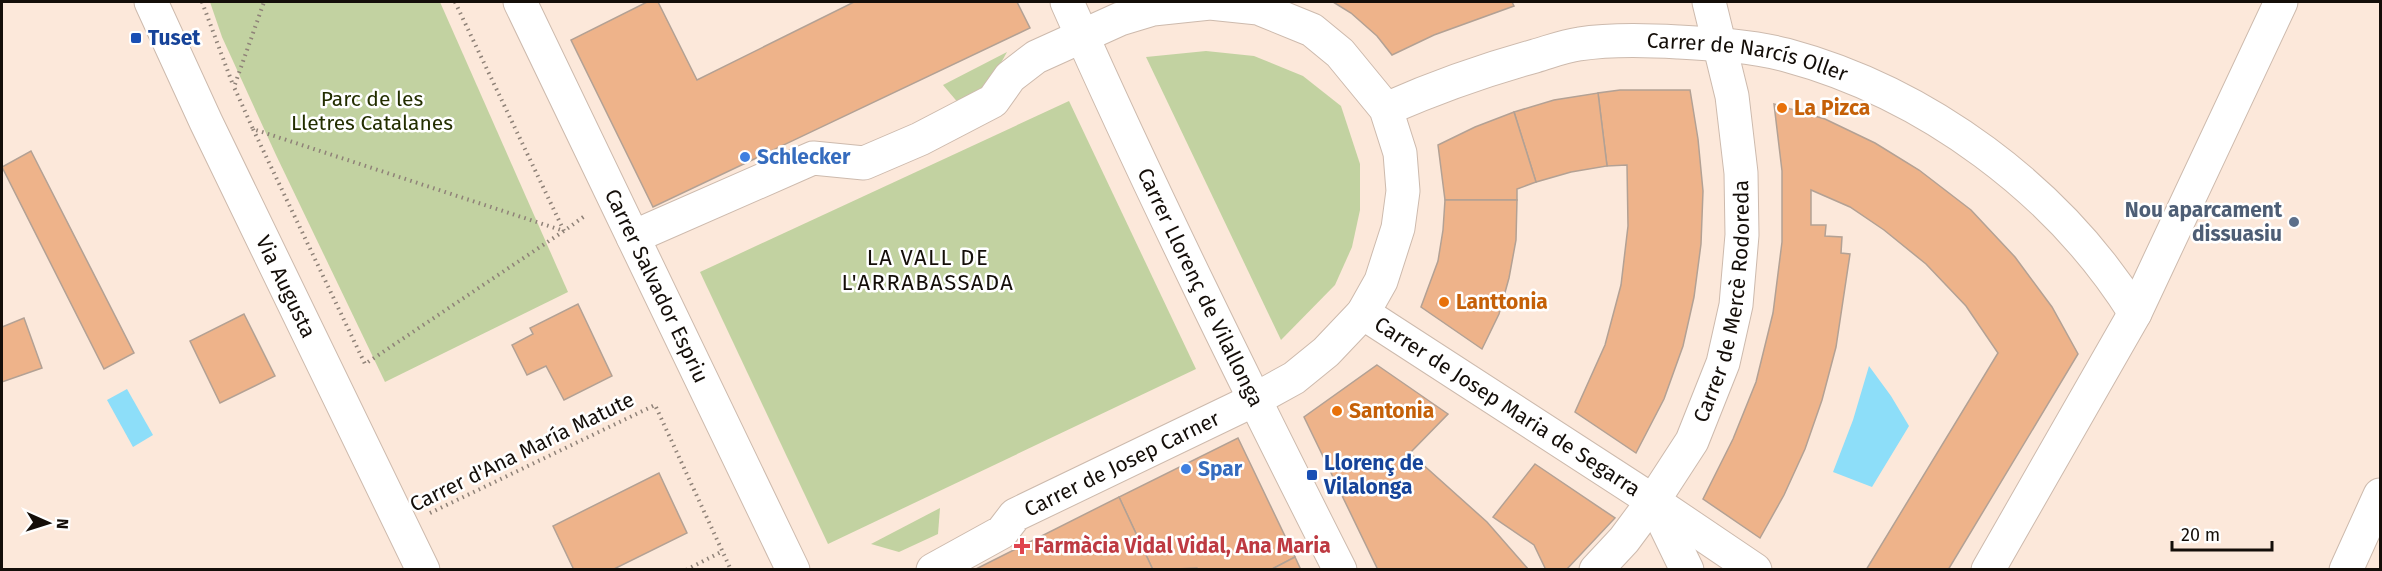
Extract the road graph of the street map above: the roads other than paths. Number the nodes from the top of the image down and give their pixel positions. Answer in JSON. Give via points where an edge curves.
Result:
{"nodes":[{"id":1,"x":520,"y":2,"type":"edge"},
{"id":2,"x":1067,"y":2,"type":"edge"},
{"id":3,"x":1709,"y":2,"type":"edge"},
{"id":4,"x":2281,"y":2,"type":"edge"},
{"id":5,"x":158,"y":10,"type":"edge"},
{"id":6,"x":1082,"y":37,"type":"junction"},
{"id":7,"x":1721,"y":44,"type":"junction"},
{"id":8,"x":1386,"y":109,"type":"junction"},
{"id":9,"x":633,"y":237,"type":"junction"},
{"id":10,"x":1363,"y":313,"type":"junction"},
{"id":11,"x":2135,"y":313,"type":"junction"},
{"id":12,"x":1254,"y":400,"type":"junction"},
{"id":13,"x":2380,"y":495,"type":"edge"},
{"id":14,"x":1653,"y":501,"type":"junction"},
{"id":15,"x":423,"y":570,"type":"edge"},
{"id":16,"x":793,"y":570,"type":"edge"},
{"id":17,"x":933,"y":570,"type":"edge"},
{"id":18,"x":1340,"y":570,"type":"edge"},
{"id":19,"x":1596,"y":570,"type":"edge"},
{"id":20,"x":1687,"y":570,"type":"edge"},
{"id":21,"x":1755,"y":570,"type":"edge"},
{"id":22,"x":1988,"y":570,"type":"edge"},
{"id":23,"x":2346,"y":570,"type":"edge"}],
"edges":[{"from":1,"to":9,"type":"street","name":"Carrer Salvador Espriu"},
{"from":2,"to":6,"type":"street","name":"Carrer Llorenç de Vilallonga"},
{"from":3,"to":7,"type":"street","name":"Carrer de Mercè Rodoreda"},
{"from":4,"to":11,"type":"street"},
{"from":5,"to":15,"type":"street","name":"Via Augusta","via":[[206,122]]},
{"from":6,"to":8,"type":"street","via":[[1153,9],[1210,3],[1258,8],[1312,30],[1340,53]]},
{"from":6,"to":9,"type":"street","via":[[1036,57],[1010,77],[993,101],[920,139],[864,163],[813,158]]},
{"from":6,"to":12,"type":"street","name":"Carrer Llorenç de Vilallonga"},
{"from":7,"to":8,"type":"street","name":"Carrer de Narcís Oller","via":[[1647,40],[1578,44],[1512,62]]},
{"from":7,"to":11,"type":"street","name":"Carrer de Narcís Oller","via":[[1785,55],[1849,76],[1962,135],[2019,178],[2071,228],[2113,278]]},
{"from":7,"to":14,"type":"street","name":"Carrer de Mercè Rodoreda","via":[[1741,173],[1742,235],[1736,305],[1723,363],[1692,441]]},
{"from":8,"to":10,"type":"street","name":"Carrer de Josep Carner","via":[[1400,153],[1403,190],[1398,228],[1381,281]]},
{"from":9,"to":16,"type":"street","name":"Carrer Salvador Espriu"},
{"from":10,"to":12,"type":"street","name":"Carrer de Josep Carner","via":[[1302,372]]},
{"from":10,"to":14,"type":"street","name":"Carrer de Josep Maria de Segarra"},
{"from":11,"to":22,"type":"street"},
{"from":12,"to":17,"type":"street","name":"Carrer de Josep Carner","via":[[1014,515],[1002,532]]},
{"from":12,"to":18,"type":"street","name":"Carrer Llorenç de Vilallonga"},
{"from":13,"to":23,"type":"street"},
{"from":14,"to":19,"type":"street","name":"Carrer de Mercè Rodoreda"},
{"from":14,"to":20,"type":"street","name":"Carrer de Josep Maria de Segarra"},
{"from":14,"to":21,"type":"street","name":"Carrer de Josep Maria de Segarra"}]}
